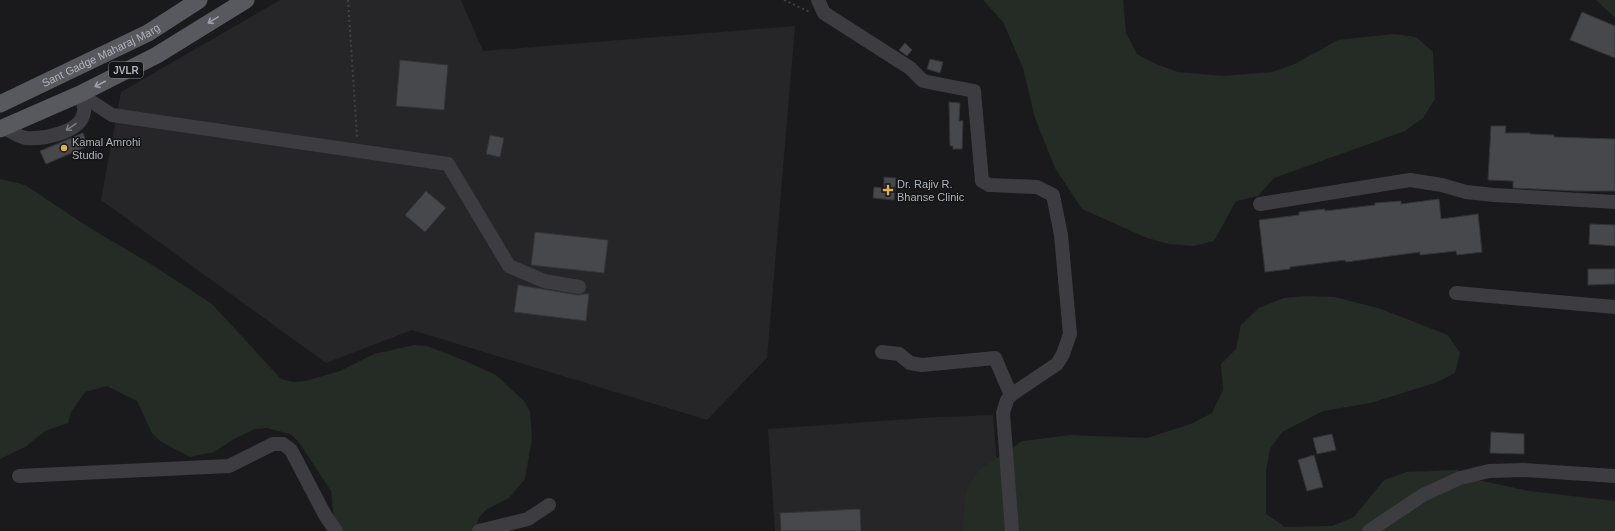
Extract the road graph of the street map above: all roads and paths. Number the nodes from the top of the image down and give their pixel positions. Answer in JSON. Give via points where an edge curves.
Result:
{"nodes":[{"id":1,"x":199,"y":0,"type":"edge"},
{"id":2,"x":246,"y":0,"type":"edge"},
{"id":3,"x":348,"y":0,"type":"edge"},
{"id":4,"x":784,"y":0,"type":"edge"},
{"id":5,"x":818,"y":0,"type":"edge"},
{"id":6,"x":826,"y":7,"type":"edge"},
{"id":7,"x":80,"y":94,"type":"junction"},
{"id":8,"x":0,"y":104,"type":"edge"},
{"id":9,"x":2,"y":129,"type":"edge"},
{"id":10,"x":358,"y":151,"type":"junction"},
{"id":11,"x":1615,"y":202,"type":"edge"},
{"id":12,"x":1260,"y":204,"type":"dead end"},
{"id":13,"x":579,"y":287,"type":"dead end"},
{"id":14,"x":1456,"y":293,"type":"dead end"},
{"id":15,"x":1615,"y":307,"type":"edge"},
{"id":16,"x":882,"y":352,"type":"dead end"},
{"id":17,"x":1011,"y":395,"type":"junction"},
{"id":18,"x":19,"y":476,"type":"dead end"},
{"id":19,"x":1615,"y":476,"type":"edge"},
{"id":20,"x":549,"y":505,"type":"dead end"},
{"id":21,"x":336,"y":531,"type":"edge"},
{"id":22,"x":479,"y":531,"type":"edge"},
{"id":23,"x":1012,"y":531,"type":"edge"},
{"id":24,"x":1369,"y":531,"type":"edge"}],
"edges":[{"from":1,"to":8,"type":"main road","name":"Sant Gadge Maharaj Marg","number":"JVLR","via":[[148,33]]},
{"from":2,"to":7,"type":"main road","number":"JVLR","one_way":true,"via":[[157,54]]},
{"from":3,"to":10,"type":"path"},
{"from":4,"to":6,"type":"path","via":[[809,12]]},
{"from":5,"to":6,"type":"street"},
{"from":6,"to":17,"type":"street","via":[[910,68],[923,81],[974,90],[982,180],[989,185],[1037,187],[1052,196],[1061,235],[1070,334],[1057,364]]},
{"from":7,"to":9,"type":"main road","number":"JVLR"},
{"from":7,"to":9,"type":"street","one_way":true,"via":[[84,103],[84,113],[80,121],[65,132],[53,136],[25,138]]},
{"from":7,"to":10,"type":"street","via":[[112,115]]},
{"from":10,"to":13,"type":"street","via":[[448,164],[509,266],[544,281]]},
{"from":11,"to":12,"type":"street","via":[[1494,196],[1410,180]]},
{"from":14,"to":15,"type":"street"},
{"from":16,"to":17,"type":"street","via":[[899,354],[910,363],[922,366],[996,358]]},
{"from":17,"to":23,"type":"street","via":[[1003,413]]},
{"from":18,"to":21,"type":"street","via":[[229,466],[273,444],[283,444],[291,450]]},
{"from":19,"to":24,"type":"street","via":[[1523,470],[1489,471],[1460,478],[1423,495]]},
{"from":20,"to":22,"type":"street","via":[[528,519]]}]}
